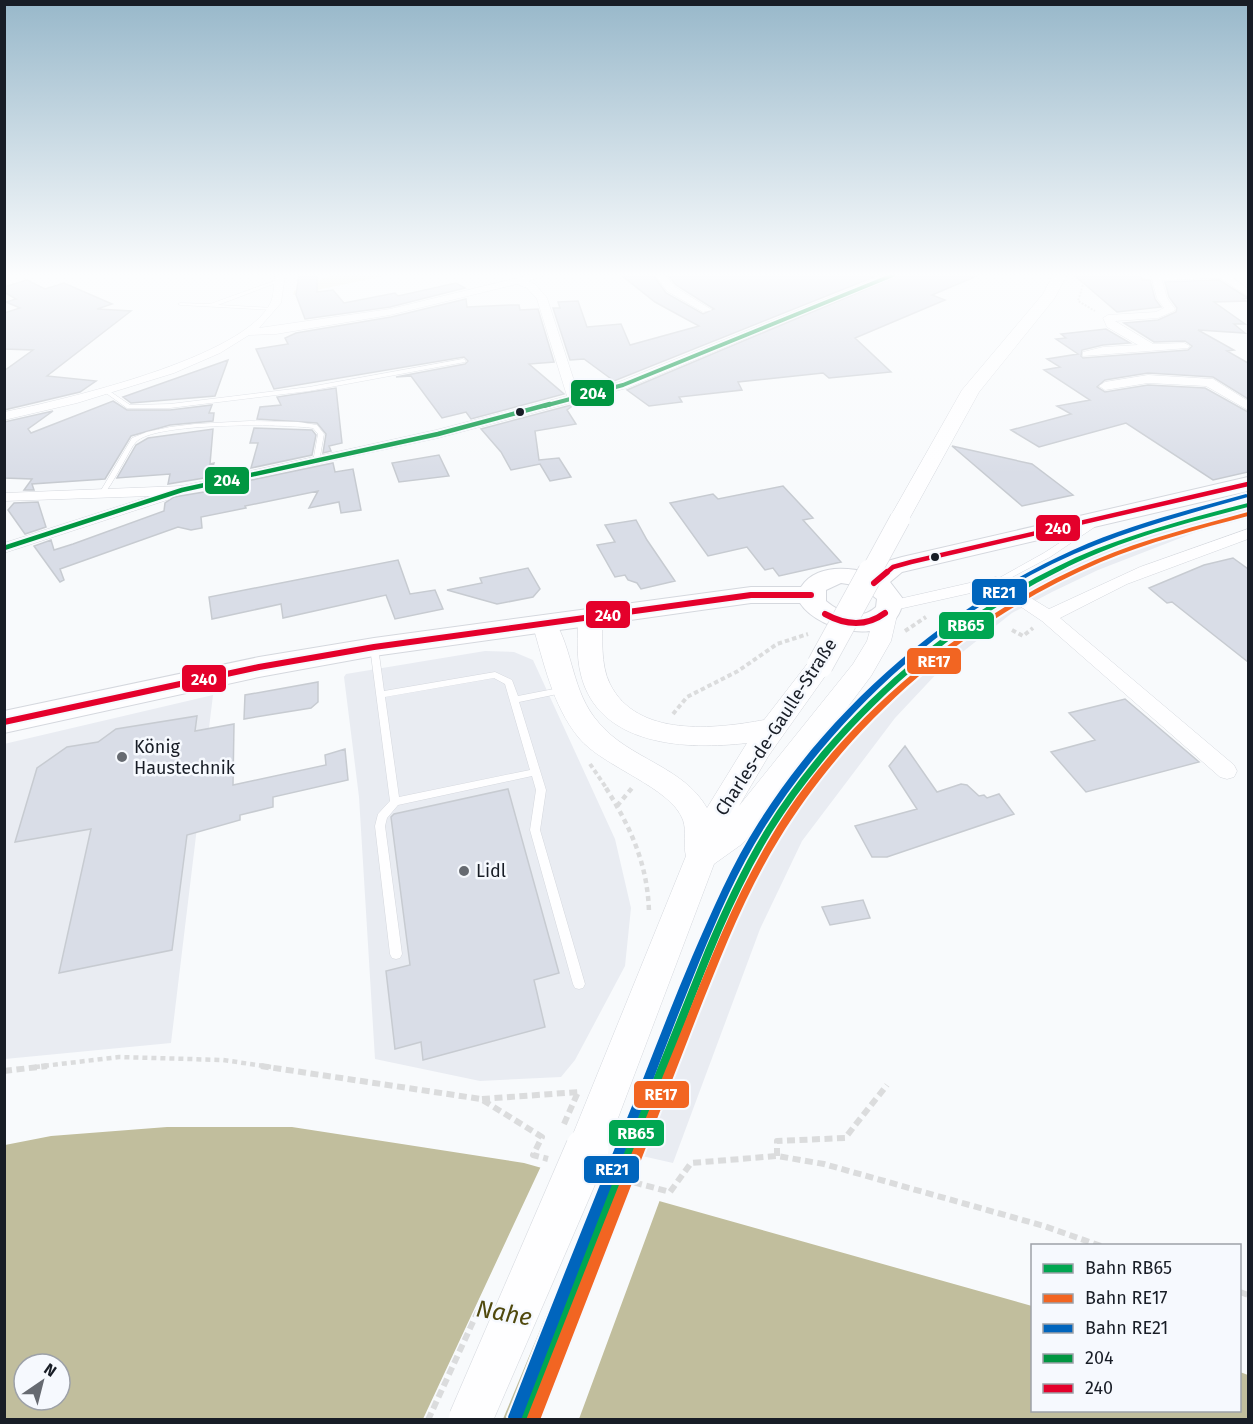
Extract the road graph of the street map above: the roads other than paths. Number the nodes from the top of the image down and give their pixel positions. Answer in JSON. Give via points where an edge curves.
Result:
{"nodes":[{"id":1,"x":233,"y":341,"type":"edge"},
{"id":2,"x":556,"y":341,"type":"edge"},
{"id":3,"x":732,"y":341,"type":"edge"},
{"id":4,"x":1012,"y":341,"type":"edge"},
{"id":5,"x":1140,"y":341,"type":"edge"},
{"id":6,"x":1184,"y":345,"type":"dead end"},
{"id":7,"x":1152,"y":348,"type":"junction"},
{"id":8,"x":1086,"y":354,"type":"dead end"},
{"id":9,"x":463,"y":361,"type":"dead end"},
{"id":10,"x":1105,"y":386,"type":"dead end"},
{"id":11,"x":106,"y":391,"type":"junction"},
{"id":12,"x":574,"y":399,"type":"junction"},
{"id":13,"x":1248,"y":406,"type":"edge"},
{"id":14,"x":4,"y":416,"type":"edge"},
{"id":15,"x":316,"y":462,"type":"junction"},
{"id":16,"x":1248,"y":484,"type":"edge"},
{"id":17,"x":182,"y":490,"type":"junction"},
{"id":18,"x":103,"y":492,"type":"junction"},
{"id":19,"x":4,"y":497,"type":"edge"},
{"id":20,"x":1102,"y":519,"type":"junction"},
{"id":21,"x":1248,"y":534,"type":"edge"},
{"id":22,"x":4,"y":548,"type":"edge"},
{"id":23,"x":874,"y":582,"type":"junction"},
{"id":24,"x":996,"y":582,"type":"junction"},
{"id":25,"x":811,"y":595,"type":"junction"},
{"id":26,"x":888,"y":610,"type":"junction"},
{"id":27,"x":590,"y":616,"type":"junction"},
{"id":28,"x":1048,"y":617,"type":"junction"},
{"id":29,"x":544,"y":623,"type":"junction"},
{"id":30,"x":374,"y":647,"type":"junction"},
{"id":31,"x":566,"y":690,"type":"junction"},
{"id":32,"x":380,"y":695,"type":"junction"},
{"id":33,"x":515,"y":700,"type":"junction"},
{"id":34,"x":4,"y":722,"type":"edge"},
{"id":35,"x":772,"y":729,"type":"junction"},
{"id":36,"x":1227,"y":771,"type":"dead end"},
{"id":37,"x":536,"y":772,"type":"junction"},
{"id":38,"x":395,"y":802,"type":"junction"},
{"id":39,"x":701,"y":856,"type":"junction"},
{"id":40,"x":396,"y":954,"type":"dead end"},
{"id":41,"x":579,"y":984,"type":"dead end"},
{"id":42,"x":470,"y":1419,"type":"edge"}],
"edges":[{"from":1,"to":11,"type":"street","via":[[146,380]]},
{"from":2,"to":12,"type":"street"},
{"from":3,"to":12,"type":"street","via":[[651,375]]},
{"from":4,"to":35,"type":"street","name":"Charles-de-Gaulle-Straße","bridge":true,"via":[[971,390],[820,665]]},
{"from":5,"to":7,"type":"street"},
{"from":6,"to":7,"type":"street"},
{"from":7,"to":8,"type":"street"},
{"from":9,"to":11,"type":"lane","via":[[300,390],[135,408]]},
{"from":10,"to":13,"type":"street","via":[[1148,379],[1209,382]]},
{"from":11,"to":14,"type":"street"},
{"from":12,"to":15,"type":"street"},
{"from":15,"to":17,"type":"street"},
{"from":15,"to":18,"type":"lane","via":[[321,434],[315,426],[255,422],[162,430],[134,439]]},
{"from":16,"to":20,"type":"main road"},
{"from":17,"to":18,"type":"street"},
{"from":17,"to":22,"type":"street"},
{"from":18,"to":19,"type":"street"},
{"from":20,"to":23,"type":"main road","via":[[911,562],[893,567]]},
{"from":20,"to":24,"type":"lane"},
{"from":21,"to":28,"type":"street","via":[[1149,568]]},
{"from":23,"to":25,"type":"main road","via":[[839,575],[819,582]]},
{"from":23,"to":26,"type":"main road","via":[[887,593]]},
{"from":24,"to":26,"type":"street"},
{"from":24,"to":28,"type":"street"},
{"from":25,"to":26,"type":"main road","via":[[819,610],[840,621],[866,622]]},
{"from":25,"to":27,"type":"main road","via":[[751,595]]},
{"from":26,"to":39,"type":"street","via":[[879,641],[862,670],[748,817]]},
{"from":27,"to":29,"type":"main road"},
{"from":27,"to":35,"type":"street","via":[[596,684],[602,696],[624,716],[651,729],[684,736]]},
{"from":28,"to":36,"type":"street"},
{"from":29,"to":30,"type":"main road"},
{"from":29,"to":31,"type":"street"},
{"from":30,"to":32,"type":"lane"},
{"from":30,"to":34,"type":"main road","via":[[259,667]]},
{"from":31,"to":33,"type":"lane"},
{"from":31,"to":39,"type":"street","via":[[580,719],[606,748],[667,784],[692,809],[699,822]]},
{"from":32,"to":33,"type":"lane","via":[[495,675],[509,682]]},
{"from":32,"to":38,"type":"lane"},
{"from":33,"to":37,"type":"lane"},
{"from":35,"to":39,"type":"street","name":"Charles-de-Gaulle-Straße","via":[[727,799]]},
{"from":37,"to":38,"type":"lane"},
{"from":37,"to":41,"type":"lane","via":[[541,800],[535,830]]},
{"from":38,"to":40,"type":"lane","via":[[382,817],[381,826]]},
{"from":39,"to":42,"type":"street","name":"Charles-de-Gaulle-Straße","bridge":true,"via":[[586,1149]]}]}
